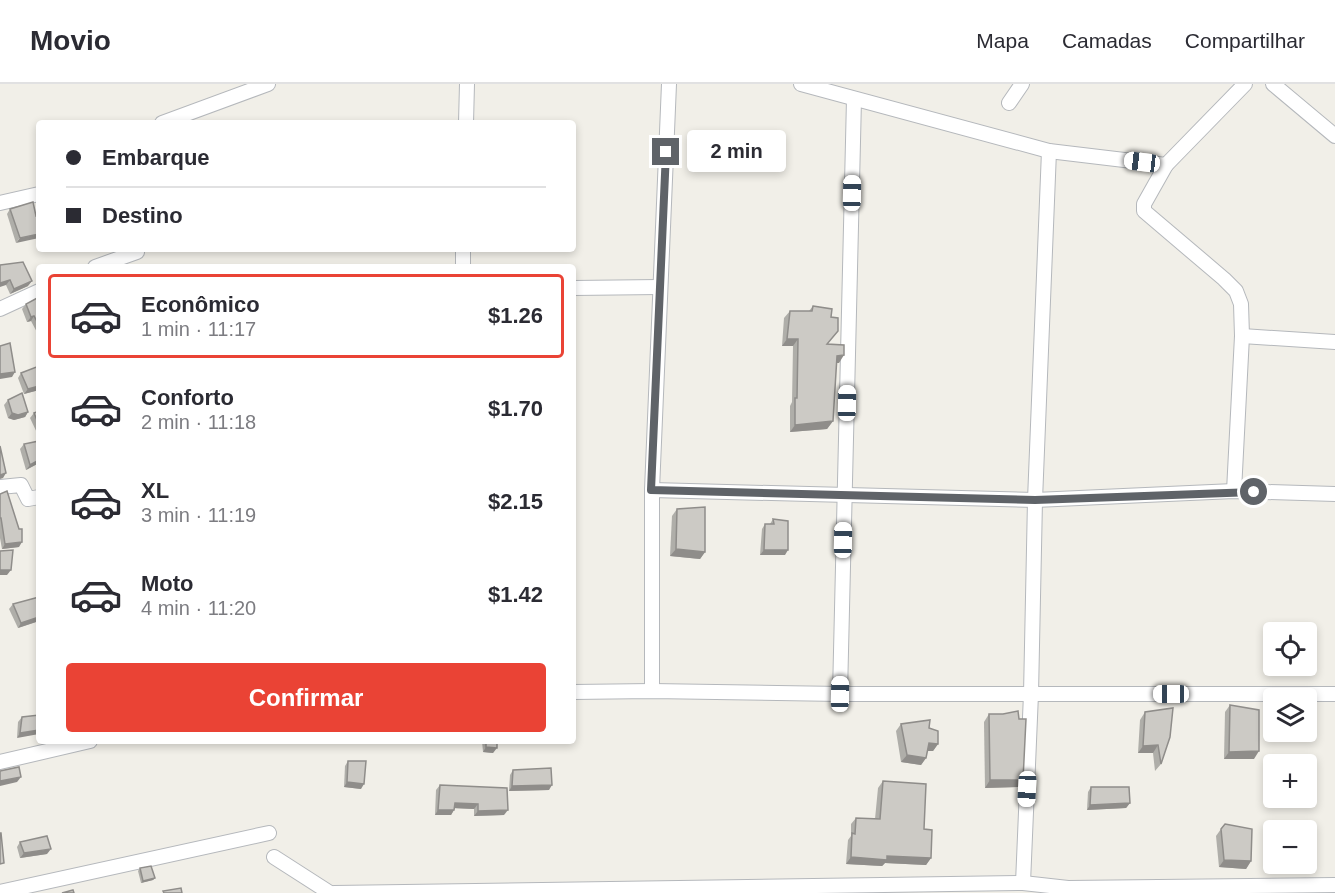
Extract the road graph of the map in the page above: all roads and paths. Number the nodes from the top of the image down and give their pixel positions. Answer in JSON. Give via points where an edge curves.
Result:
{"nodes":[{"id":1,"x":268,"y":84,"type":"edge"},
{"id":2,"x":467,"y":84,"type":"edge"},
{"id":3,"x":669,"y":84,"type":"edge"},
{"id":4,"x":801,"y":84,"type":"edge"},
{"id":5,"x":1022,"y":84,"type":"edge"},
{"id":6,"x":1245,"y":84,"type":"edge"},
{"id":7,"x":1273,"y":84,"type":"edge"},
{"id":8,"x":247,"y":89,"type":"edge"},
{"id":9,"x":854,"y":99,"type":"junction"},
{"id":10,"x":1009,"y":103,"type":"dead end"},
{"id":11,"x":170,"y":120,"type":"edge"},
{"id":12,"x":466,"y":120,"type":"edge"},
{"id":13,"x":1335,"y":136,"type":"edge"},
{"id":14,"x":1049,"y":151,"type":"junction"},
{"id":15,"x":1166,"y":165,"type":"junction"},
{"id":16,"x":36,"y":195,"type":"edge"},
{"id":17,"x":0,"y":203,"type":"edge"},
{"id":18,"x":137,"y":252,"type":"dead end"},
{"id":19,"x":103,"y":264,"type":"edge"},
{"id":20,"x":659,"y":287,"type":"junction"},
{"id":21,"x":576,"y":288,"type":"edge"},
{"id":22,"x":36,"y":292,"type":"edge"},
{"id":23,"x":0,"y":309,"type":"edge"},
{"id":24,"x":1242,"y":336,"type":"junction"},
{"id":25,"x":1335,"y":342,"type":"edge"},
{"id":26,"x":0,"y":487,"type":"edge"},
{"id":27,"x":651,"y":490,"type":"junction"},
{"id":28,"x":1234,"y":491,"type":"junction"},
{"id":29,"x":1335,"y":494,"type":"edge"},
{"id":30,"x":844,"y":496,"type":"junction"},
{"id":31,"x":36,"y":497,"type":"edge"},
{"id":32,"x":1035,"y":500,"type":"junction"},
{"id":33,"x":652,"y":691,"type":"junction"},
{"id":34,"x":576,"y":692,"type":"edge"},
{"id":35,"x":840,"y":694,"type":"junction"},
{"id":36,"x":1031,"y":694,"type":"junction"},
{"id":37,"x":1335,"y":694,"type":"edge"},
{"id":38,"x":77,"y":744,"type":"edge"},
{"id":39,"x":0,"y":762,"type":"edge"},
{"id":40,"x":269,"y":833,"type":"dead end"},
{"id":41,"x":274,"y":857,"type":"dead end"},
{"id":42,"x":1023,"y":883,"type":"junction"},
{"id":43,"x":1335,"y":885,"type":"edge"},
{"id":44,"x":873,"y":889,"type":"edge"},
{"id":45,"x":1260,"y":889,"type":"edge"},
{"id":46,"x":1069,"y":890,"type":"edge"},
{"id":47,"x":681,"y":891,"type":"edge"},
{"id":48,"x":0,"y":892,"type":"edge"},
{"id":49,"x":510,"y":892,"type":"edge"},
{"id":50,"x":332,"y":893,"type":"edge"}],
"edges":[{"from":1,"to":8,"type":"street"},
{"from":2,"to":12,"type":"street"},
{"from":3,"to":20,"type":"street"},
{"from":4,"to":9,"type":"street"},
{"from":5,"to":10,"type":"street"},
{"from":6,"to":15,"type":"street"},
{"from":7,"to":13,"type":"street"},
{"from":8,"to":11,"type":"street"},
{"from":9,"to":14,"type":"street"},
{"from":9,"to":30,"type":"street"},
{"from":14,"to":15,"type":"street"},
{"from":14,"to":32,"type":"street"},
{"from":15,"to":24,"type":"street","via":[[1144,204],[1144,211],[1236,291]]},
{"from":16,"to":17,"type":"street"},
{"from":18,"to":19,"type":"street"},
{"from":20,"to":21,"type":"street"},
{"from":20,"to":27,"type":"street"},
{"from":22,"to":23,"type":"street"},
{"from":24,"to":25,"type":"street"},
{"from":24,"to":28,"type":"street"},
{"from":26,"to":31,"type":"street","via":[[21,485],[28,499]]},
{"from":27,"to":30,"type":"street"},
{"from":27,"to":33,"type":"street"},
{"from":28,"to":29,"type":"street"},
{"from":28,"to":32,"type":"street"},
{"from":30,"to":32,"type":"street"},
{"from":30,"to":35,"type":"street"},
{"from":32,"to":36,"type":"street"},
{"from":33,"to":34,"type":"street"},
{"from":33,"to":35,"type":"street"},
{"from":35,"to":36,"type":"street"},
{"from":36,"to":37,"type":"street"},
{"from":36,"to":42,"type":"street"},
{"from":38,"to":39,"type":"street"},
{"from":40,"to":48,"type":"street"},
{"from":41,"to":50,"type":"street"},
{"from":42,"to":44,"type":"street"},
{"from":42,"to":46,"type":"street"},
{"from":43,"to":45,"type":"street"},
{"from":44,"to":47,"type":"street"},
{"from":45,"to":46,"type":"street"},
{"from":47,"to":49,"type":"street"},
{"from":49,"to":50,"type":"street"}]}
